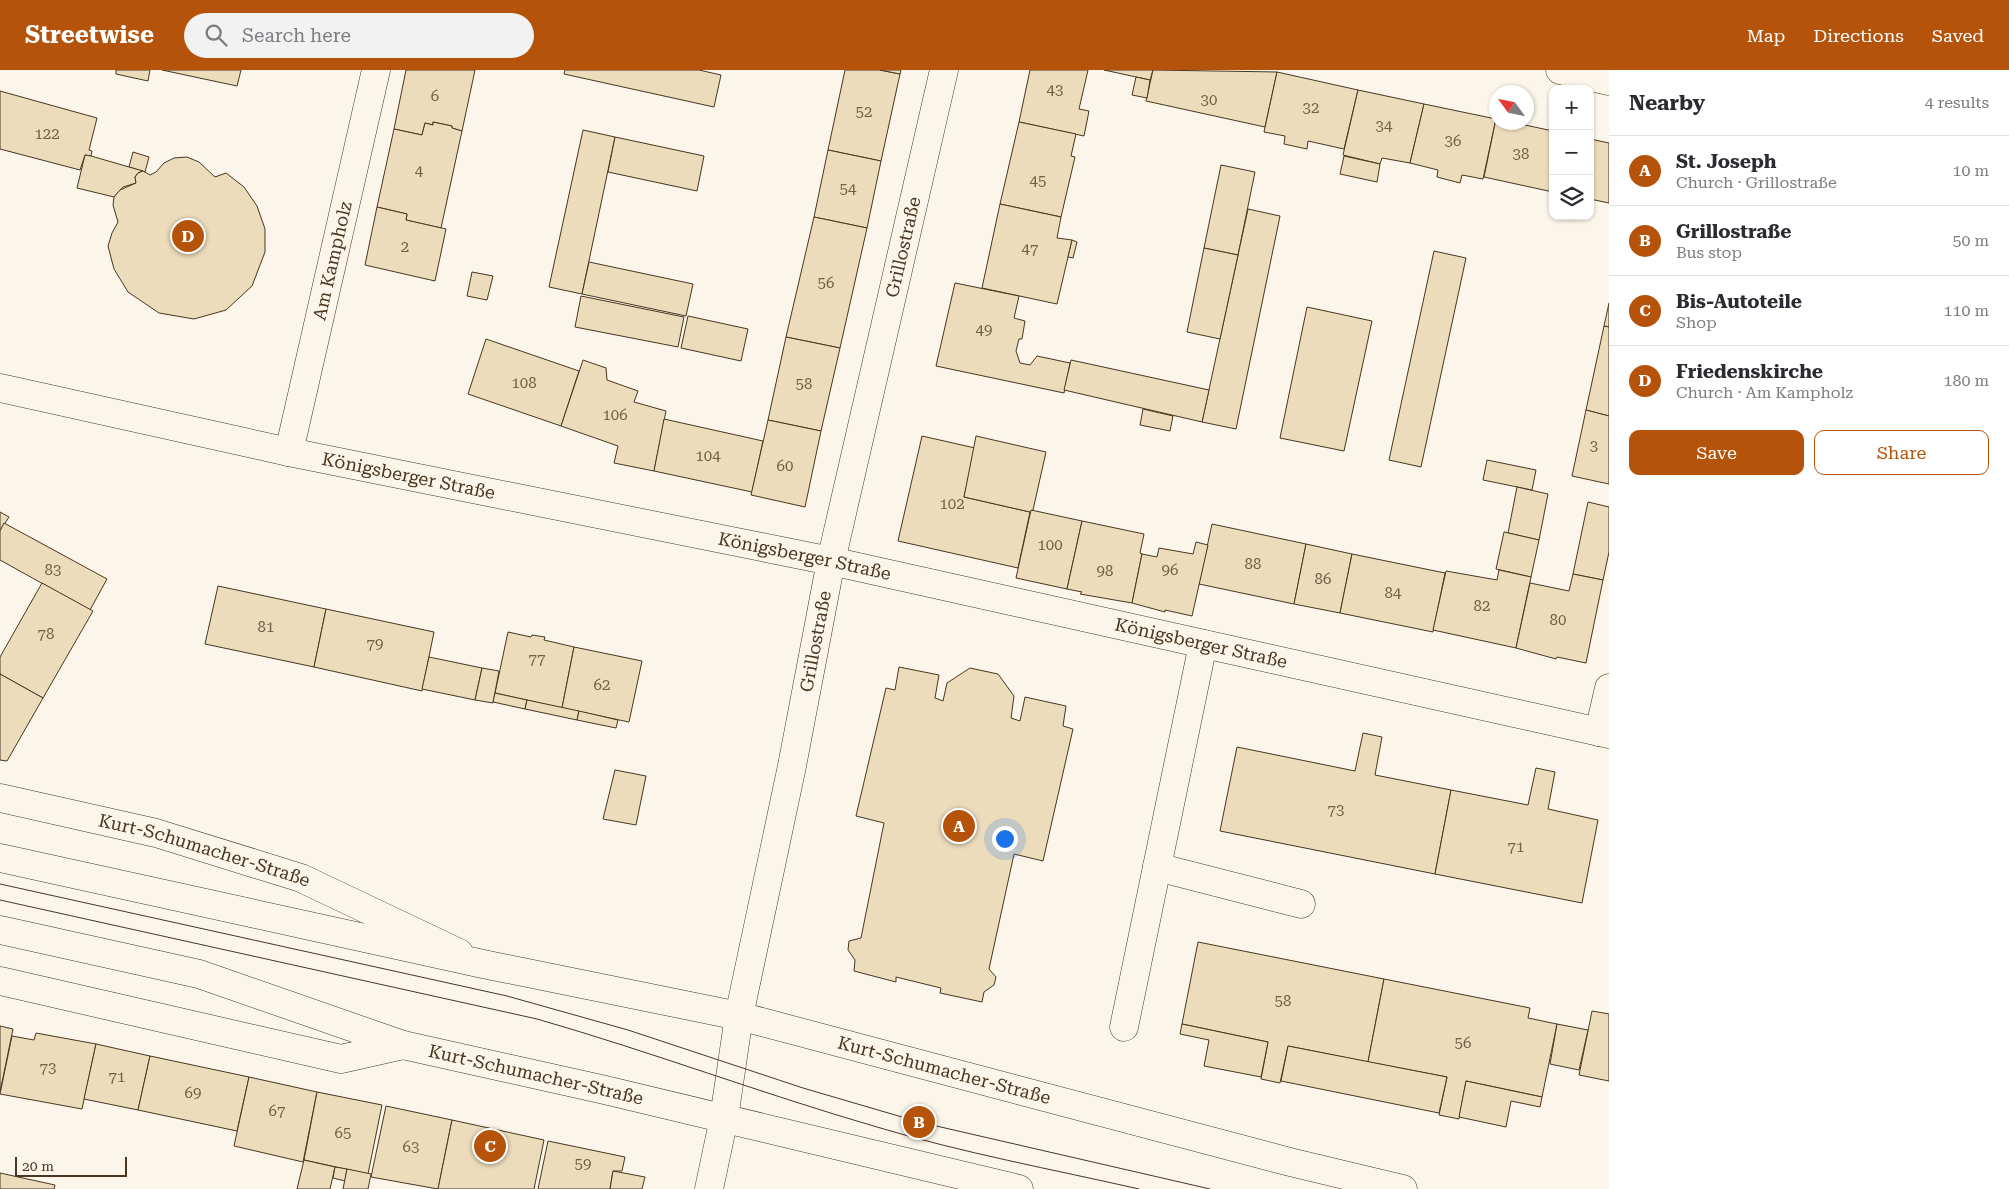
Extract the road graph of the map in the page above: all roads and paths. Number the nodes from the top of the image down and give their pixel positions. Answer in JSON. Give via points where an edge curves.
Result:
{"nodes":[{"id":1,"x":376,"y":70,"type":"edge"},
{"id":2,"x":944,"y":70,"type":"edge"},
{"id":3,"x":1560,"y":70,"type":"edge"},
{"id":4,"x":1609,"y":81,"type":"edge"},
{"id":5,"x":0,"y":388,"type":"edge"},
{"id":6,"x":289,"y":452,"type":"junction"},
{"id":7,"x":831,"y":561,"type":"junction"},
{"id":8,"x":1204,"y":644,"type":"junction"},
{"id":9,"x":1609,"y":688,"type":"edge"},
{"id":10,"x":1604,"y":733,"type":"edge"},
{"id":11,"x":0,"y":798,"type":"edge"},
{"id":12,"x":0,"y":858,"type":"edge"},
{"id":13,"x":1157,"y":867,"type":"junction"},
{"id":14,"x":1301,"y":904,"type":"dead end"},
{"id":15,"x":0,"y":930,"type":"edge"},
{"id":16,"x":483,"y":964,"type":"junction"},
{"id":17,"x":0,"y":981,"type":"edge"},
{"id":18,"x":739,"y":1016,"type":"junction"},
{"id":19,"x":1124,"y":1027,"type":"dead end"},
{"id":20,"x":403,"y":1045,"type":"junction"},
{"id":21,"x":724,"y":1118,"type":"junction"},
{"id":22,"x":709,"y":1189,"type":"edge"},
{"id":23,"x":1019,"y":1189,"type":"edge"},
{"id":24,"x":1403,"y":1189,"type":"edge"}],
"edges":[{"from":1,"to":6,"type":"street","name":"Am Kampholz"},
{"from":2,"to":7,"type":"street","name":"Grillostraße"},
{"from":3,"to":4,"type":"street"},
{"from":5,"to":6,"type":"street","name":"Königsberger Straße"},
{"from":6,"to":7,"type":"street","name":"Königsberger Straße"},
{"from":7,"to":8,"type":"street","name":"Königsberger Straße"},
{"from":7,"to":18,"type":"street","name":"Grillostraße"},
{"from":8,"to":10,"type":"street","name":"Königsberger Straße"},
{"from":8,"to":13,"type":"street"},
{"from":9,"to":10,"type":"street"},
{"from":11,"to":16,"type":"street","name":"Kurt-Schumacher-Straße","via":[[156,833],[301,878]]},
{"from":12,"to":16,"type":"street","name":"Kurt-Schumacher-Straße"},
{"from":13,"to":14,"type":"street"},
{"from":13,"to":19,"type":"street"},
{"from":15,"to":20,"type":"street","name":"Kurt-Schumacher-Straße","via":[[199,974]]},
{"from":16,"to":18,"type":"street","name":"Kurt-Schumacher-Straße"},
{"from":17,"to":20,"type":"street","name":"Kurt-Schumacher-Straße","via":[[341,1059]]},
{"from":18,"to":21,"type":"street","name":"Grillostraße"},
{"from":18,"to":24,"type":"street","name":"Kurt-Schumacher-Straße"},
{"from":20,"to":21,"type":"street","name":"Kurt-Schumacher-Straße"},
{"from":21,"to":22,"type":"street","name":"Grillostraße"},
{"from":21,"to":23,"type":"street","name":"Kurt-Schumacher-Straße"}]}
